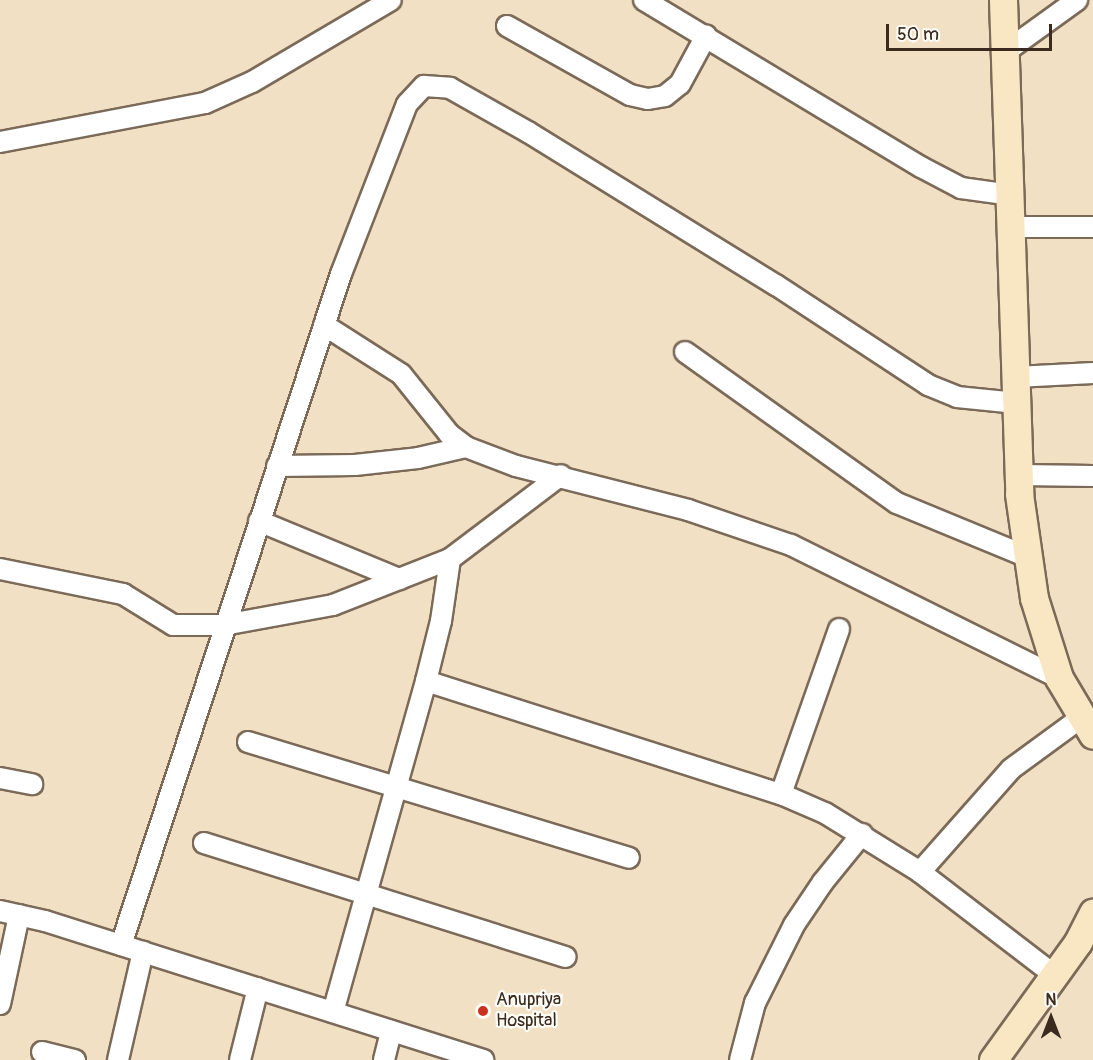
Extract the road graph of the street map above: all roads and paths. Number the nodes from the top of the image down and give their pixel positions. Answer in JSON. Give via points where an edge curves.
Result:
{"nodes":[{"id":1,"x":391,"y":0,"type":"edge"},
{"id":2,"x":644,"y":0,"type":"edge"},
{"id":3,"x":1003,"y":0,"type":"edge"},
{"id":4,"x":1077,"y":0,"type":"edge"},
{"id":5,"x":507,"y":26,"type":"dead end"},
{"id":6,"x":706,"y":36,"type":"junction"},
{"id":7,"x":1005,"y":52,"type":"junction"},
{"id":8,"x":0,"y":142,"type":"edge"},
{"id":9,"x":1011,"y":195,"type":"junction"},
{"id":10,"x":1012,"y":227,"type":"junction"},
{"id":11,"x":1093,"y":227,"type":"edge"},
{"id":12,"x":324,"y":325,"type":"junction"},
{"id":13,"x":685,"y":352,"type":"dead end"},
{"id":14,"x":1093,"y":373,"type":"edge"},
{"id":15,"x":1016,"y":377,"type":"junction"},
{"id":16,"x":1017,"y":403,"type":"junction"},
{"id":17,"x":466,"y":447,"type":"junction"},
{"id":18,"x":277,"y":466,"type":"junction"},
{"id":19,"x":561,"y":475,"type":"junction"},
{"id":20,"x":1019,"y":476,"type":"junction"},
{"id":21,"x":1093,"y":476,"type":"edge"},
{"id":22,"x":259,"y":521,"type":"junction"},
{"id":23,"x":1028,"y":557,"type":"junction"},
{"id":24,"x":450,"y":559,"type":"junction"},
{"id":25,"x":0,"y":569,"type":"edge"},
{"id":26,"x":399,"y":579,"type":"junction"},
{"id":27,"x":224,"y":625,"type":"junction"},
{"id":28,"x":839,"y":629,"type":"dead end"},
{"id":29,"x":1059,"y":678,"type":"junction"},
{"id":30,"x":426,"y":681,"type":"junction"},
{"id":31,"x":1088,"y":726,"type":"edge"},
{"id":32,"x":248,"y":742,"type":"dead end"},
{"id":33,"x":0,"y":778,"type":"edge"},
{"id":34,"x":32,"y":784,"type":"dead end"},
{"id":35,"x":396,"y":789,"type":"junction"},
{"id":36,"x":781,"y":794,"type":"junction"},
{"id":37,"x":862,"y":834,"type":"junction"},
{"id":38,"x":204,"y":843,"type":"dead end"},
{"id":39,"x":629,"y":858,"type":"dead end"},
{"id":40,"x":920,"y":872,"type":"junction"},
{"id":41,"x":366,"y":893,"type":"junction"},
{"id":42,"x":0,"y":911,"type":"edge"},
{"id":43,"x":1093,"y":914,"type":"edge"},
{"id":44,"x":19,"y":915,"type":"junction"},
{"id":45,"x":121,"y":945,"type":"junction"},
{"id":46,"x":143,"y":952,"type":"junction"},
{"id":47,"x":565,"y":957,"type":"dead end"},
{"id":48,"x":1054,"y":975,"type":"junction"},
{"id":49,"x":258,"y":988,"type":"junction"},
{"id":50,"x":0,"y":1004,"type":"edge"},
{"id":51,"x":333,"y":1012,"type":"junction"},
{"id":52,"x":392,"y":1031,"type":"junction"},
{"id":53,"x":42,"y":1052,"type":"dead end"},
{"id":54,"x":75,"y":1060,"type":"edge"},
{"id":55,"x":118,"y":1060,"type":"edge"},
{"id":56,"x":240,"y":1060,"type":"edge"},
{"id":57,"x":384,"y":1060,"type":"edge"},
{"id":58,"x":480,"y":1060,"type":"edge"},
{"id":59,"x":740,"y":1060,"type":"edge"},
{"id":60,"x":993,"y":1060,"type":"edge"}],
"edges":[{"from":1,"to":8,"type":"street","via":[[252,82],[205,103]]},
{"from":2,"to":6,"type":"street"},
{"from":3,"to":7,"type":"main road"},
{"from":4,"to":7,"type":"street"},
{"from":5,"to":6,"type":"street","via":[[630,95],[648,99],[664,96],[680,84]]},
{"from":6,"to":9,"type":"street","via":[[921,167],[962,188]]},
{"from":7,"to":9,"type":"main road"},
{"from":9,"to":10,"type":"main road"},
{"from":10,"to":11,"type":"street"},
{"from":10,"to":15,"type":"main road"},
{"from":12,"to":16,"type":"street","via":[[407,104],[424,86],[433,84],[450,88],[528,132],[776,285],[928,385],[957,397]]},
{"from":12,"to":17,"type":"street","via":[[401,374],[449,434]]},
{"from":12,"to":18,"type":"street"},
{"from":13,"to":23,"type":"street","via":[[897,503]]},
{"from":14,"to":15,"type":"street"},
{"from":15,"to":16,"type":"main road"},
{"from":16,"to":20,"type":"main road"},
{"from":17,"to":18,"type":"street","via":[[418,458],[355,465]]},
{"from":17,"to":19,"type":"street","via":[[516,466]]},
{"from":18,"to":22,"type":"street"},
{"from":19,"to":24,"type":"street"},
{"from":19,"to":29,"type":"street","via":[[688,510],[791,545]]},
{"from":20,"to":21,"type":"street"},
{"from":20,"to":23,"type":"main road"},
{"from":22,"to":26,"type":"street"},
{"from":22,"to":27,"type":"street"},
{"from":23,"to":29,"type":"main road","via":[[1034,598]]},
{"from":24,"to":26,"type":"street"},
{"from":24,"to":30,"type":"street","via":[[441,621]]},
{"from":25,"to":27,"type":"street","via":[[123,594],[172,625]]},
{"from":26,"to":27,"type":"street","via":[[333,605]]},
{"from":27,"to":45,"type":"street"},
{"from":28,"to":36,"type":"street"},
{"from":29,"to":31,"type":"main road"},
{"from":30,"to":35,"type":"street"},
{"from":30,"to":36,"type":"street"},
{"from":31,"to":40,"type":"street","via":[[1011,769]]},
{"from":32,"to":35,"type":"street"},
{"from":33,"to":34,"type":"street"},
{"from":35,"to":39,"type":"street"},
{"from":35,"to":41,"type":"street"},
{"from":36,"to":37,"type":"street"},
{"from":37,"to":40,"type":"street"},
{"from":37,"to":59,"type":"street","via":[[794,925],[755,1003]]},
{"from":38,"to":41,"type":"street"},
{"from":40,"to":48,"type":"street"},
{"from":41,"to":47,"type":"street"},
{"from":41,"to":51,"type":"street"},
{"from":42,"to":44,"type":"street"},
{"from":43,"to":48,"type":"main road"},
{"from":44,"to":45,"type":"street"},
{"from":44,"to":50,"type":"street"},
{"from":45,"to":46,"type":"street"},
{"from":46,"to":49,"type":"street"},
{"from":46,"to":55,"type":"street"},
{"from":48,"to":60,"type":"main road"},
{"from":49,"to":51,"type":"street"},
{"from":49,"to":56,"type":"street"},
{"from":51,"to":52,"type":"street"},
{"from":52,"to":57,"type":"street"},
{"from":52,"to":58,"type":"street"},
{"from":53,"to":54,"type":"street"}]}
